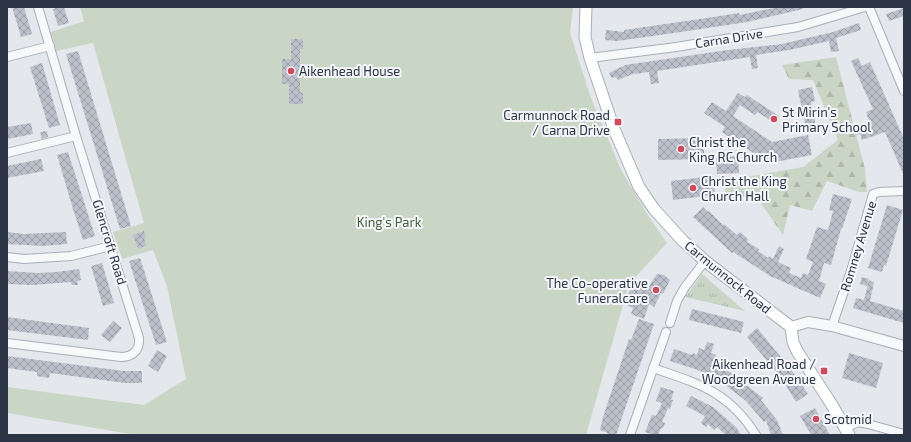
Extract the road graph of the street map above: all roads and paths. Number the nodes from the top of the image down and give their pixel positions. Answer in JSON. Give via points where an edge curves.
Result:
{"nodes":[{"id":1,"x":38,"y":7,"type":"edge"},
{"id":2,"x":586,"y":7,"type":"edge"},
{"id":3,"x":865,"y":7,"type":"edge"},
{"id":4,"x":869,"y":7,"type":"edge"},
{"id":5,"x":50,"y":46,"type":"junction"},
{"id":6,"x":7,"y":57,"type":"edge"},
{"id":7,"x":590,"y":58,"type":"junction"},
{"id":8,"x":904,"y":91,"type":"edge"},
{"id":9,"x":76,"y":136,"type":"junction"},
{"id":10,"x":7,"y":152,"type":"edge"},
{"id":11,"x":904,"y":191,"type":"edge"},
{"id":12,"x":111,"y":246,"type":"junction"},
{"id":13,"x":7,"y":257,"type":"edge"},
{"id":14,"x":705,"y":261,"type":"junction"},
{"id":15,"x":670,"y":323,"type":"dead end"},
{"id":16,"x":832,"y":326,"type":"junction"},
{"id":17,"x":791,"y":327,"type":"junction"},
{"id":18,"x":666,"y":332,"type":"dead end"},
{"id":19,"x":7,"y":342,"type":"edge"},
{"id":20,"x":904,"y":346,"type":"edge"},
{"id":21,"x":653,"y":368,"type":"junction"},
{"id":22,"x":847,"y":431,"type":"edge"},
{"id":23,"x":904,"y":434,"type":"edge"},
{"id":24,"x":630,"y":435,"type":"edge"},
{"id":25,"x":756,"y":435,"type":"edge"}],
"edges":[{"from":1,"to":5,"type":"street","name":"Glencroft Road"},
{"from":2,"to":7,"type":"main road","name":"Carmunnock Road","via":[[585,37]]},
{"from":3,"to":7,"type":"street","name":"Carna Drive","via":[[798,27]]},
{"from":4,"to":8,"type":"street"},
{"from":5,"to":6,"type":"street"},
{"from":5,"to":9,"type":"street","name":"Glencroft Road"},
{"from":7,"to":14,"type":"main road","name":"Carmunnock Road","via":[[614,129],[639,187],[682,240]]},
{"from":9,"to":10,"type":"street"},
{"from":9,"to":12,"type":"street","name":"Glencroft Road"},
{"from":11,"to":16,"type":"street","name":"Romney Avenue","via":[[873,194]]},
{"from":12,"to":13,"type":"street","via":[[71,256],[24,259]]},
{"from":12,"to":19,"type":"street","name":"Glencroft Road","via":[[139,338],[136,352],[121,357]]},
{"from":14,"to":15,"type":"street","via":[[677,301]]},
{"from":14,"to":17,"type":"main road","name":"Carmunnock Road"},
{"from":16,"to":17,"type":"street","via":[[808,322]]},
{"from":16,"to":20,"type":"street"},
{"from":17,"to":22,"type":"main road","via":[[797,351]]},
{"from":18,"to":21,"type":"street"},
{"from":21,"to":24,"type":"street"},
{"from":21,"to":25,"type":"street","via":[[700,384],[717,394],[734,407]]},
{"from":22,"to":23,"type":"street","via":[[858,422]]}]}
